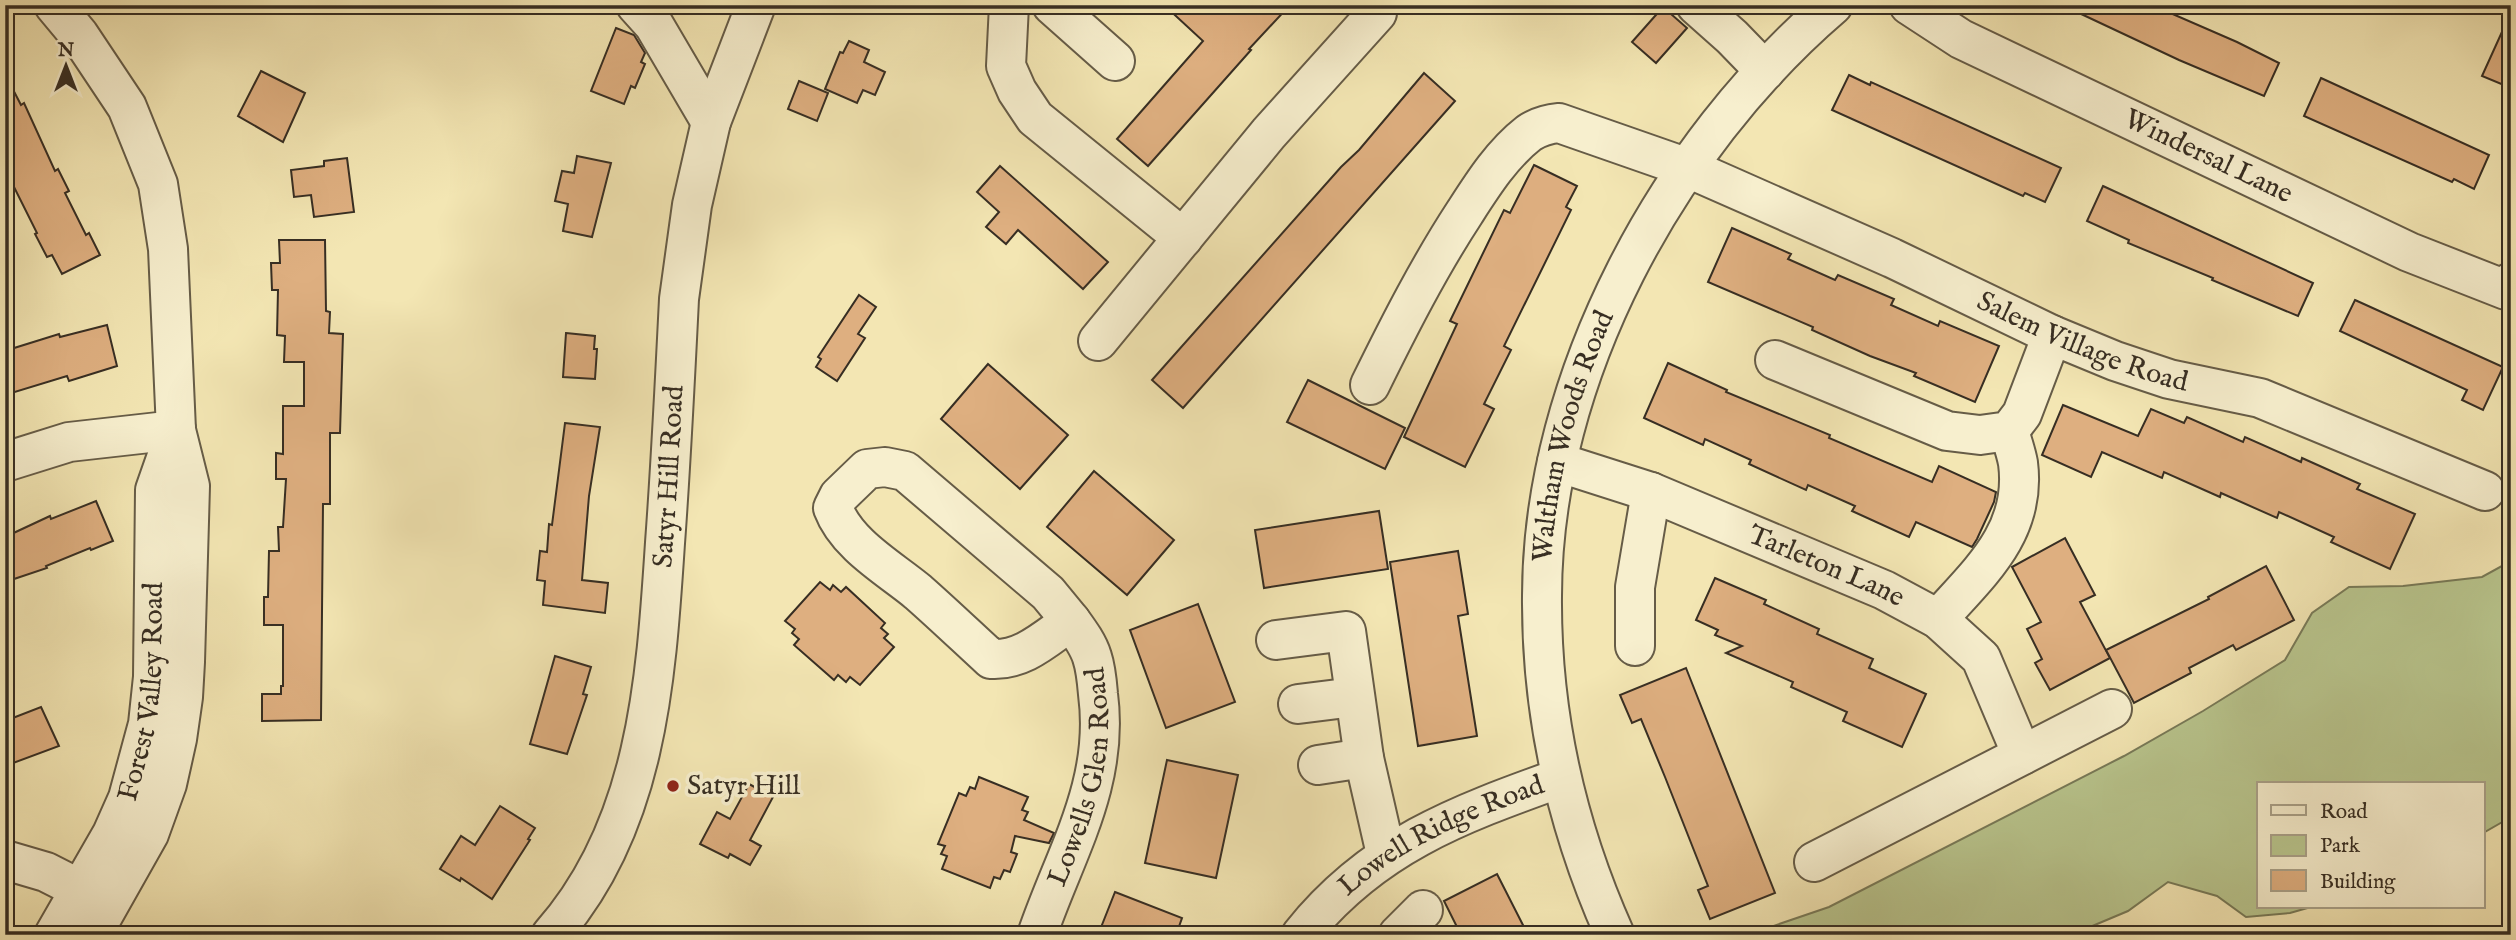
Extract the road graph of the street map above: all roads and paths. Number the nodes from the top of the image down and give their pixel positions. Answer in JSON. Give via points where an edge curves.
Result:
{"nodes":[{"id":1,"x":54,"y":5,"type":"edge"},
{"id":2,"x":636,"y":5,"type":"edge"},
{"id":3,"x":755,"y":5,"type":"edge"},
{"id":4,"x":1009,"y":5,"type":"edge"},
{"id":5,"x":1052,"y":5,"type":"edge"},
{"id":6,"x":1696,"y":5,"type":"edge"},
{"id":7,"x":1833,"y":5,"type":"edge"},
{"id":8,"x":1909,"y":5,"type":"edge"},
{"id":9,"x":1377,"y":13,"type":"dead end"},
{"id":10,"x":1115,"y":61,"type":"dead end"},
{"id":11,"x":1765,"y":71,"type":"junction"},
{"id":12,"x":711,"y":122,"type":"junction"},
{"id":13,"x":1688,"y":168,"type":"junction"},
{"id":14,"x":1183,"y":238,"type":"junction"},
{"id":15,"x":2511,"y":282,"type":"edge"},
{"id":16,"x":2052,"y":335,"type":"junction"},
{"id":17,"x":1098,"y":341,"type":"dead end"},
{"id":18,"x":1774,"y":360,"type":"dead end"},
{"id":19,"x":1370,"y":386,"type":"dead end"},
{"id":20,"x":176,"y":430,"type":"junction"},
{"id":21,"x":2009,"y":431,"type":"junction"},
{"id":22,"x":5,"y":462,"type":"edge"},
{"id":23,"x":1557,"y":462,"type":"junction"},
{"id":24,"x":2485,"y":491,"type":"dead end"},
{"id":25,"x":1651,"y":492,"type":"junction"},
{"id":26,"x":1938,"y":619,"type":"junction"},
{"id":27,"x":1071,"y":621,"type":"junction"},
{"id":28,"x":1276,"y":640,"type":"dead end"},
{"id":29,"x":1635,"y":646,"type":"dead end"},
{"id":30,"x":1354,"y":697,"type":"junction"},
{"id":31,"x":1298,"y":704,"type":"dead end"},
{"id":32,"x":2112,"y":709,"type":"dead end"},
{"id":33,"x":2022,"y":755,"type":"junction"},
{"id":34,"x":1364,"y":758,"type":"junction"},
{"id":35,"x":1318,"y":765,"type":"dead end"},
{"id":36,"x":1560,"y":778,"type":"junction"},
{"id":37,"x":1386,"y":854,"type":"junction"},
{"id":38,"x":5,"y":860,"type":"edge"},
{"id":39,"x":1814,"y":862,"type":"dead end"},
{"id":40,"x":94,"y":909,"type":"edge"},
{"id":41,"x":1615,"y":934,"type":"edge"},
{"id":42,"x":54,"y":935,"type":"edge"},
{"id":43,"x":551,"y":935,"type":"edge"},
{"id":44,"x":1037,"y":935,"type":"edge"},
{"id":45,"x":1301,"y":935,"type":"edge"}],
"edges":[{"from":1,"to":20,"type":"street","name":"Forest Valley Road","via":[[127,107],[158,184],[168,248]]},
{"from":2,"to":12,"type":"street","via":[[654,25]]},
{"from":3,"to":12,"type":"street","name":"Satyr Hill Road"},
{"from":4,"to":14,"type":"street","via":[[1006,66],[1035,118]]},
{"from":5,"to":10,"type":"street"},
{"from":6,"to":11,"type":"street"},
{"from":7,"to":11,"type":"street","name":"Waltham Woods Road"},
{"from":8,"to":15,"type":"street","name":"Windersal Lane","via":[[1961,39],[2409,252],[2507,290]]},
{"from":9,"to":14,"type":"street"},
{"from":11,"to":13,"type":"street","name":"Waltham Woods Road"},
{"from":12,"to":43,"type":"street","name":"Satyr Hill Road","via":[[683,267],[661,603],[644,740],[621,819],[605,854]]},
{"from":13,"to":16,"type":"street","name":"Salem Village Road"},
{"from":13,"to":19,"type":"street","name":"Salem Village Road","via":[[1569,125],[1546,124],[1530,132],[1479,189],[1456,225],[1405,313]]},
{"from":13,"to":23,"type":"street","name":"Waltham Woods Road","via":[[1636,252],[1612,303],[1573,404]]},
{"from":14,"to":17,"type":"street"},
{"from":16,"to":21,"type":"street","via":[[2022,414]]},
{"from":16,"to":24,"type":"street","name":"Salem Village Road","via":[[2169,379],[2260,398]]},
{"from":18,"to":21,"type":"street","via":[[1947,431],[1980,435]]},
{"from":20,"to":22,"type":"street","via":[[69,442]]},
{"from":20,"to":40,"type":"street","name":"Forest Valley Road","via":[[190,486],[183,697],[167,784],[149,834]]},
{"from":21,"to":26,"type":"street","via":[[2018,462],[2014,519],[2000,547]]},
{"from":23,"to":25,"type":"street","name":"Tarleton Lane"},
{"from":23,"to":36,"type":"street","name":"Waltham Woods Road","via":[[1542,596],[1548,702]]},
{"from":25,"to":26,"type":"street","name":"Tarleton Lane","via":[[1884,590]]},
{"from":25,"to":29,"type":"street","via":[[1635,587]]},
{"from":26,"to":33,"type":"street","name":"Tarleton Lane","via":[[1981,657]]},
{"from":27,"to":27,"type":"street","name":"Lowells Glen Road","via":[[1024,653],[1006,660],[991,659],[863,549],[837,521],[833,508],[839,496],[867,469],[905,471],[1048,593]]},
{"from":27,"to":44,"type":"street","name":"Lowells Glen Road","via":[[1093,659],[1101,716],[1100,751],[1079,834]]},
{"from":28,"to":30,"type":"street","via":[[1346,631]]},
{"from":30,"to":31,"type":"street"},
{"from":30,"to":34,"type":"street"},
{"from":32,"to":33,"type":"street"},
{"from":33,"to":39,"type":"street"},
{"from":34,"to":35,"type":"street"},
{"from":34,"to":37,"type":"street"},
{"from":36,"to":37,"type":"street","name":"Lowell Ridge Road","via":[[1454,818]]},
{"from":36,"to":41,"type":"street","name":"Waltham Woods Road"},
{"from":37,"to":45,"type":"street","name":"Lowell Ridge Road","via":[[1357,876]]},
{"from":38,"to":40,"type":"street","via":[[46,872]]},
{"from":40,"to":42,"type":"street","name":"Forest Valley Road"}]}
